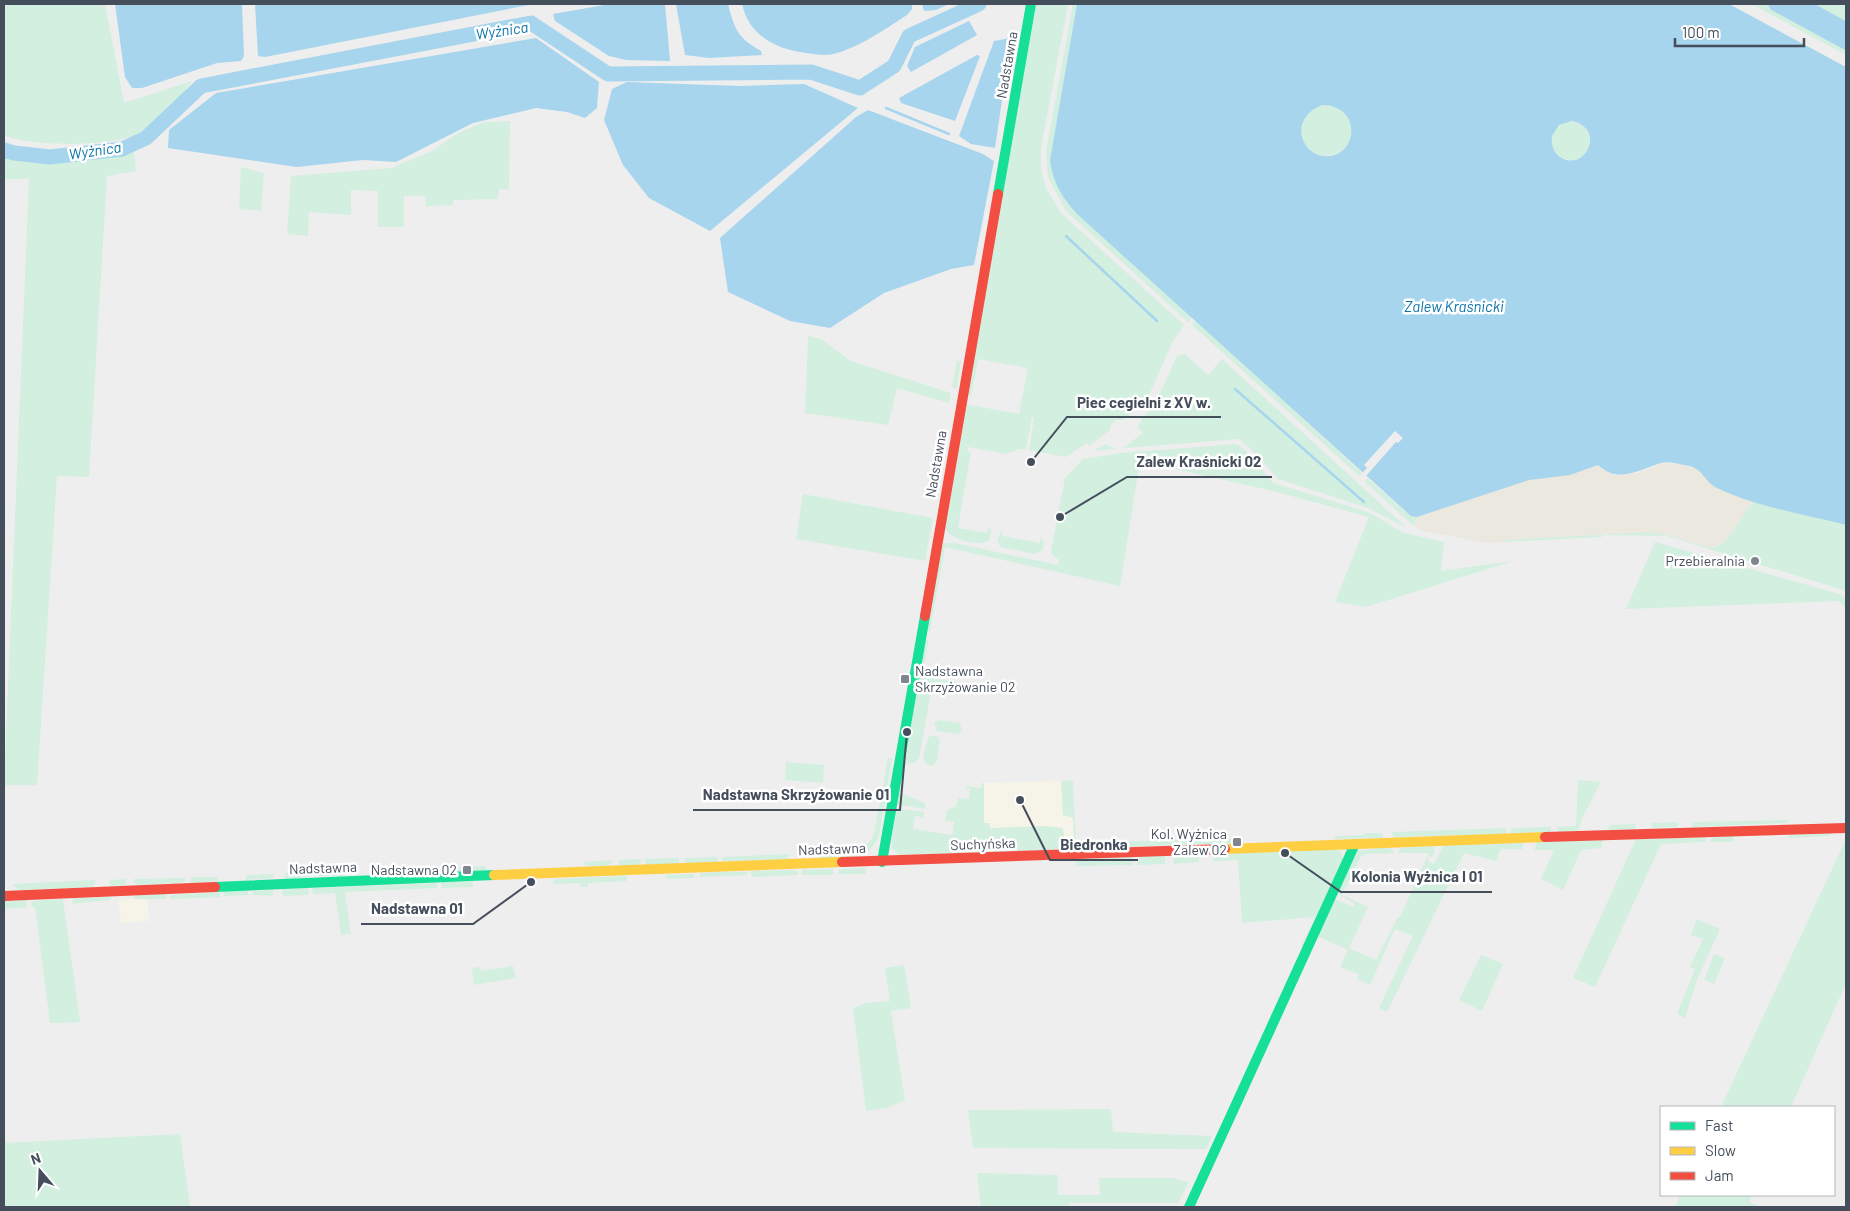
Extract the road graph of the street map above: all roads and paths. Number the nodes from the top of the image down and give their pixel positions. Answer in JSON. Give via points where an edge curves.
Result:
{"nodes":[{"id":1,"x":1031,"y":4,"type":"edge"},
{"id":2,"x":1846,"y":828,"type":"edge"},
{"id":3,"x":1355,"y":844,"type":"junction"},
{"id":4,"x":882,"y":862,"type":"junction"},
{"id":5,"x":4,"y":896,"type":"edge"},
{"id":6,"x":1189,"y":1207,"type":"edge"}],
"edges":[{"from":1,"to":4,"type":"street","name":"Nadstawna"},
{"from":2,"to":3,"type":"street","name":"Suchyńska"},
{"from":3,"to":4,"type":"street","name":"Suchyńska"},
{"from":3,"to":6,"type":"street"},
{"from":4,"to":5,"type":"street","name":"Nadstawna","via":[[445,876]]}]}
